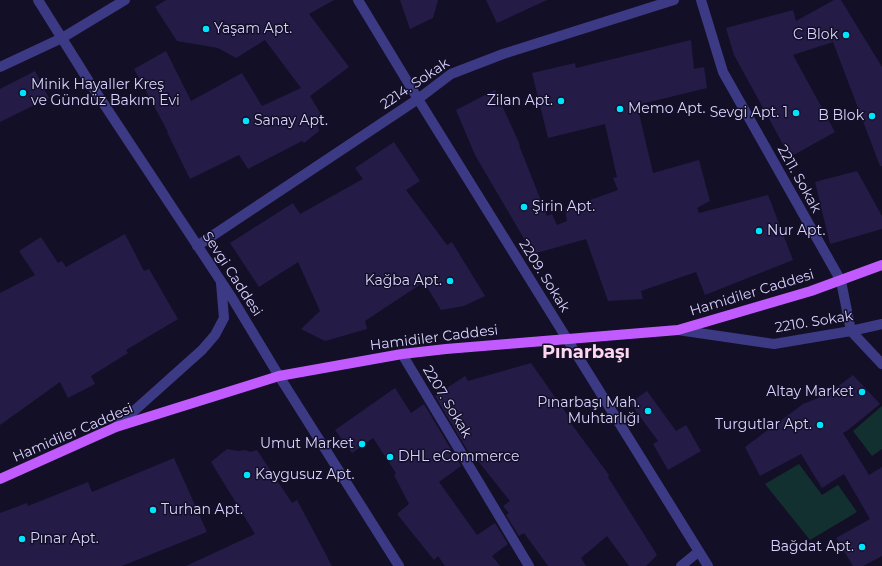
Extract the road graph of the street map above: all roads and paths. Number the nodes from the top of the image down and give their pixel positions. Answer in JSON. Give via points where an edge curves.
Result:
{"nodes":[{"id":1,"x":38,"y":0,"type":"edge"},
{"id":2,"x":125,"y":0,"type":"edge"},
{"id":3,"x":358,"y":0,"type":"edge"},
{"id":4,"x":674,"y":0,"type":"edge"},
{"id":5,"x":701,"y":0,"type":"edge"},
{"id":6,"x":650,"y":4,"type":"edge"},
{"id":7,"x":62,"y":38,"type":"junction"},
{"id":8,"x":0,"y":67,"type":"edge"},
{"id":9,"x":418,"y":99,"type":"junction"},
{"id":10,"x":197,"y":246,"type":"junction"},
{"id":11,"x":882,"y":265,"type":"edge"},
{"id":12,"x":841,"y":281,"type":"junction"},
{"id":13,"x":221,"y":283,"type":"junction"},
{"id":14,"x":882,"y":324,"type":"edge"},
{"id":15,"x":678,"y":330,"type":"junction"},
{"id":16,"x":851,"y":331,"type":"junction"},
{"id":17,"x":567,"y":338,"type":"junction"},
{"id":18,"x":402,"y":354,"type":"junction"},
{"id":19,"x":882,"y":364,"type":"edge"},
{"id":20,"x":278,"y":376,"type":"junction"},
{"id":21,"x":116,"y":427,"type":"junction"},
{"id":22,"x":0,"y":479,"type":"edge"},
{"id":23,"x":698,"y":552,"type":"junction"},
{"id":24,"x":399,"y":566,"type":"edge"},
{"id":25,"x":529,"y":566,"type":"edge"},
{"id":26,"x":681,"y":566,"type":"edge"},
{"id":27,"x":708,"y":566,"type":"edge"}],
"edges":[{"from":1,"to":7,"type":"street","name":"Sevgi Caddesi"},
{"from":2,"to":7,"type":"street"},
{"from":3,"to":9,"type":"street","name":"2209. Sokak"},
{"from":4,"to":6,"type":"street","name":"2214. Sokak"},
{"from":5,"to":12,"type":"street","name":"2211. Sokak","via":[[723,72]]},
{"from":6,"to":9,"type":"street","name":"2214. Sokak","via":[[451,74]]},
{"from":7,"to":8,"type":"street"},
{"from":7,"to":10,"type":"street","name":"Sevgi Caddesi"},
{"from":9,"to":10,"type":"street","name":"2214. Sokak"},
{"from":9,"to":17,"type":"street","name":"2209. Sokak"},
{"from":10,"to":13,"type":"street","name":"Sevgi Caddesi"},
{"from":11,"to":12,"type":"main road","name":"Hamidiler Caddesi"},
{"from":12,"to":15,"type":"main road","name":"Hamidiler Caddesi"},
{"from":12,"to":16,"type":"street","name":"2211. Sokak"},
{"from":13,"to":20,"type":"street","name":"Sevgi Caddesi"},
{"from":13,"to":21,"type":"street","via":[[224,318],[215,335],[202,350]]},
{"from":14,"to":16,"type":"street","name":"2210. Sokak"},
{"from":15,"to":16,"type":"street","name":"2210. Sokak","via":[[774,344]]},
{"from":15,"to":17,"type":"main road","name":"Hamidiler Caddesi"},
{"from":16,"to":19,"type":"street"},
{"from":17,"to":18,"type":"main road","name":"Hamidiler Caddesi"},
{"from":17,"to":23,"type":"street","name":"2209. Sokak"},
{"from":18,"to":20,"type":"main road","name":"Hamidiler Caddesi"},
{"from":18,"to":25,"type":"street","name":"2207. Sokak"},
{"from":20,"to":21,"type":"main road","name":"Hamidiler Caddesi"},
{"from":20,"to":24,"type":"street","name":"Sevgi Caddesi"},
{"from":21,"to":22,"type":"main road","name":"Hamidiler Caddesi"},
{"from":23,"to":26,"type":"street"},
{"from":23,"to":27,"type":"street","name":"2209. Sokak"}]}
